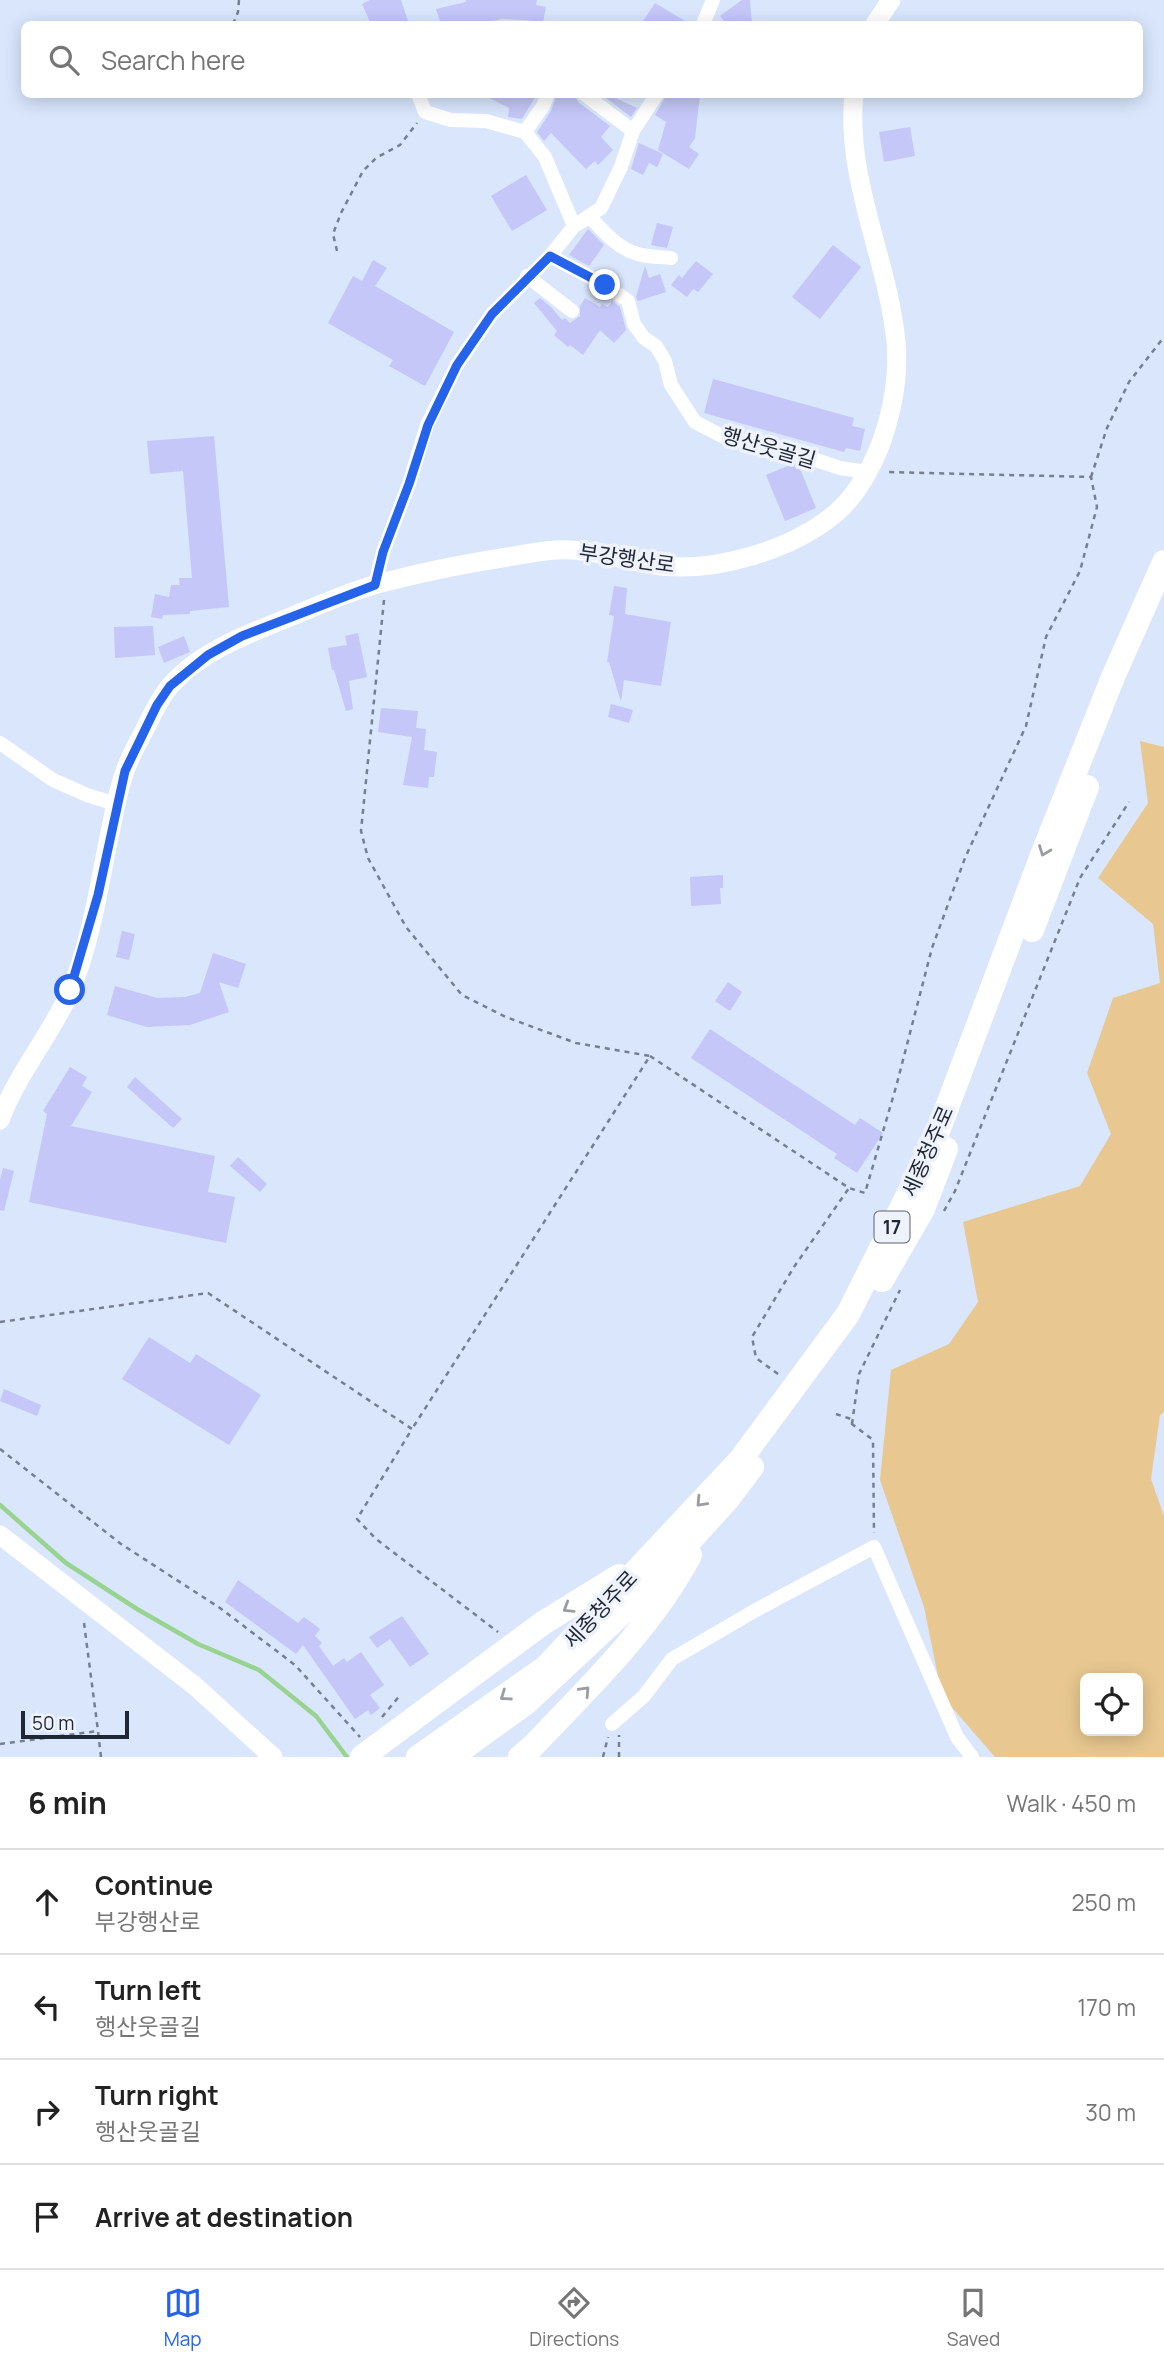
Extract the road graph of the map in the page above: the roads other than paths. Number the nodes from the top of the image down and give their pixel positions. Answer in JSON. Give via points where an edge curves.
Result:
{"nodes":[{"id":1,"x":713,"y":0,"type":"edge"},
{"id":2,"x":891,"y":0,"type":"edge"},
{"id":3,"x":704,"y":21,"type":"edge"},
{"id":4,"x":877,"y":21,"type":"edge"},
{"id":5,"x":420,"y":98,"type":"edge"},
{"id":6,"x":546,"y":98,"type":"edge"},
{"id":7,"x":589,"y":98,"type":"edge"},
{"id":8,"x":654,"y":98,"type":"edge"},
{"id":9,"x":854,"y":98,"type":"edge"},
{"id":10,"x":633,"y":131,"type":"junction"},
{"id":11,"x":525,"y":132,"type":"junction"},
{"id":12,"x":590,"y":217,"type":"junction"},
{"id":13,"x":574,"y":226,"type":"junction"},
{"id":14,"x":550,"y":256,"type":"junction"},
{"id":15,"x":671,"y":258,"type":"dead end"},
{"id":16,"x":527,"y":276,"type":"junction"},
{"id":17,"x":572,"y":312,"type":"dead end"},
{"id":18,"x":867,"y":472,"type":"junction"},
{"id":19,"x":1164,"y":562,"type":"edge"},
{"id":20,"x":380,"y":583,"type":"junction"},
{"id":21,"x":1164,"y":602,"type":"edge"},
{"id":22,"x":0,"y":743,"type":"edge"},
{"id":23,"x":117,"y":804,"type":"junction"},
{"id":24,"x":0,"y":1120,"type":"edge"},
{"id":25,"x":707,"y":1522,"type":"junction"},
{"id":26,"x":0,"y":1535,"type":"edge"},
{"id":27,"x":647,"y":1559,"type":"junction"},
{"id":28,"x":612,"y":1724,"type":"dead end"},
{"id":29,"x":361,"y":1747,"type":"edge"},
{"id":30,"x":273,"y":1757,"type":"edge"},
{"id":31,"x":418,"y":1757,"type":"edge"},
{"id":32,"x":451,"y":1757,"type":"edge"},
{"id":33,"x":520,"y":1757,"type":"edge"},
{"id":34,"x":972,"y":1757,"type":"edge"}],
"edges":[{"from":1,"to":3,"type":"street"},
{"from":2,"to":4,"type":"street"},
{"from":5,"to":11,"type":"street","via":[[425,112]]},
{"from":6,"to":11,"type":"street"},
{"from":7,"to":10,"type":"street"},
{"from":8,"to":10,"type":"street"},
{"from":9,"to":18,"type":"street","name":"부강행산로","via":[[853,134],[860,176],[897,346],[890,412]]},
{"from":10,"to":12,"type":"street","via":[[601,208]]},
{"from":11,"to":13,"type":"street","via":[[545,157]]},
{"from":12,"to":13,"type":"street"},
{"from":12,"to":15,"type":"street","via":[[621,246],[637,254]]},
{"from":13,"to":14,"type":"street"},
{"from":14,"to":16,"type":"street"},
{"from":14,"to":18,"type":"street","name":"행산웃골길","via":[[628,301],[634,324],[656,346],[671,385],[695,422],[722,436]]},
{"from":16,"to":17,"type":"street"},
{"from":16,"to":20,"type":"street","via":[[492,314],[457,365],[428,425],[383,552]]},
{"from":18,"to":20,"type":"street","name":"부강행산로","via":[[836,513],[778,547],[743,558],[680,568],[582,550],[556,550]]},
{"from":19,"to":27,"type":"highway","name":"세종청주로","number":"17","one_way":true,"via":[[1083,751],[932,1147],[848,1314],[740,1459]]},
{"from":20,"to":23,"type":"street","name":"부강행산로","via":[[242,636],[185,672],[157,705],[125,771]]},
{"from":21,"to":25,"type":"highway","name":"세종청주로","number":"17","via":[[1124,690],[923,1209],[846,1343]]},
{"from":22,"to":23,"type":"street","via":[[53,780]]},
{"from":23,"to":24,"type":"street","name":"부강행산로","via":[[98,895],[70,990]]},
{"from":25,"to":32,"type":"highway","name":"세종청주로","number":"17","via":[[634,1602],[526,1703]]},
{"from":33,"to":25,"type":"highway","one_way":true,"via":[[623,1650],[673,1587]]},
{"from":26,"to":30,"type":"street","via":[[195,1686]]},
{"from":27,"to":29,"type":"highway","one_way":true,"via":[[543,1623]]},
{"from":27,"to":31,"type":"highway","name":"세종청주로","number":"17","one_way":true,"via":[[546,1667]]},
{"from":28,"to":34,"type":"street","via":[[644,1696],[671,1659],[874,1547],[957,1737]]}]}
